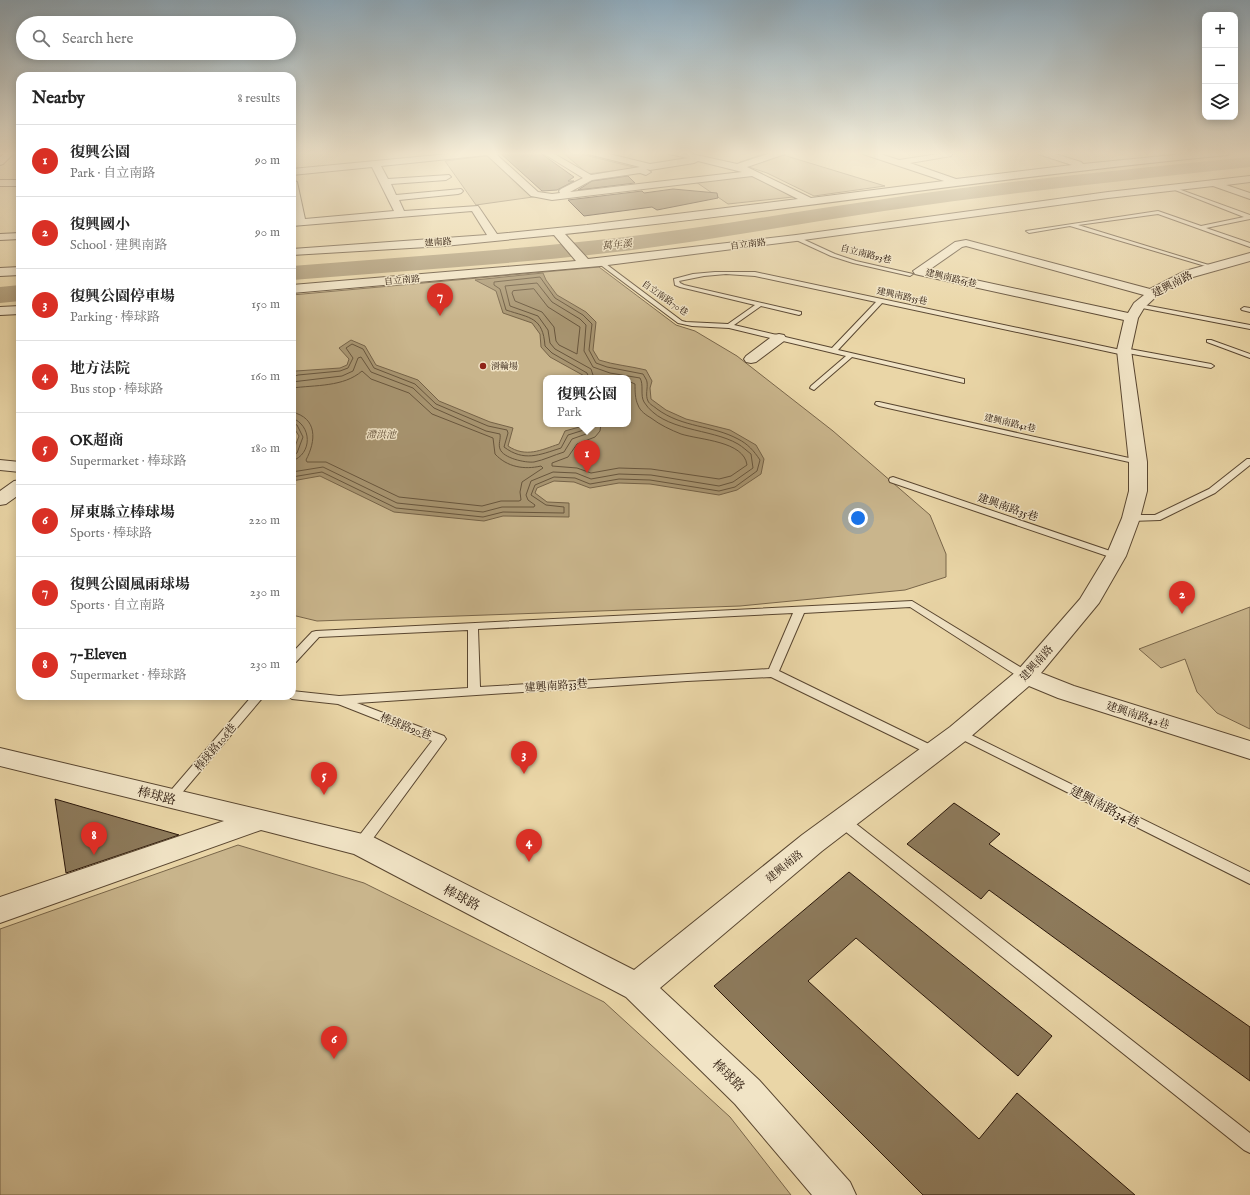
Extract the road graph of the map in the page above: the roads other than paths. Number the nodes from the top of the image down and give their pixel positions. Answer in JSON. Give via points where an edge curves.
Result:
{"nodes":[{"id":1,"x":398,"y":208,"type":"edge"},
{"id":2,"x":762,"y":208,"type":"edge"},
{"id":3,"x":1019,"y":208,"type":"edge"},
{"id":4,"x":1226,"y":208,"type":"edge"},
{"id":5,"x":401,"y":214,"type":"junction"},
{"id":6,"x":1250,"y":217,"type":"edge"},
{"id":7,"x":296,"y":222,"type":"edge"},
{"id":8,"x":1067,"y":224,"type":"junction"},
{"id":9,"x":1200,"y":228,"type":"junction"},
{"id":10,"x":1029,"y":231,"type":"dead end"},
{"id":11,"x":557,"y":232,"type":"junction"},
{"id":12,"x":16,"y":236,"type":"edge"},
{"id":13,"x":0,"y":237,"type":"edge"},
{"id":14,"x":494,"y":238,"type":"junction"},
{"id":15,"x":796,"y":238,"type":"junction"},
{"id":16,"x":1250,"y":245,"type":"edge"},
{"id":17,"x":296,"y":252,"type":"edge"},
{"id":18,"x":1250,"y":257,"type":"edge"},
{"id":19,"x":582,"y":261,"type":"junction"},
{"id":20,"x":600,"y":262,"type":"junction"},
{"id":21,"x":1210,"y":268,"type":"junction"},
{"id":22,"x":16,"y":271,"type":"edge"},
{"id":23,"x":0,"y":272,"type":"edge"},
{"id":24,"x":910,"y":274,"type":"dead end"},
{"id":25,"x":676,"y":280,"type":"joint"},
{"id":26,"x":296,"y":290,"type":"edge"},
{"id":27,"x":881,"y":300,"type":"junction"},
{"id":28,"x":758,"y":305,"type":"junction"},
{"id":29,"x":1141,"y":306,"type":"junction"},
{"id":30,"x":16,"y":310,"type":"edge"},
{"id":31,"x":0,"y":311,"type":"edge"},
{"id":32,"x":799,"y":313,"type":"dead end"},
{"id":33,"x":729,"y":326,"type":"junction"},
{"id":34,"x":1250,"y":326,"type":"edge"},
{"id":35,"x":779,"y":338,"type":"junction"},
{"id":36,"x":1209,"y":341,"type":"dead end"},
{"id":37,"x":833,"y":351,"type":"junction"},
{"id":38,"x":1124,"y":351,"type":"junction"},
{"id":39,"x":851,"y":355,"type":"junction"},
{"id":40,"x":1250,"y":356,"type":"edge"},
{"id":41,"x":751,"y":360,"type":"dead end"},
{"id":42,"x":1211,"y":366,"type":"dead end"},
{"id":43,"x":961,"y":381,"type":"dead end"},
{"id":44,"x":814,"y":388,"type":"dead end"},
{"id":45,"x":879,"y":404,"type":"dead end"},
{"id":46,"x":1250,"y":461,"type":"edge"},
{"id":47,"x":1138,"y":462,"type":"junction"},
{"id":48,"x":0,"y":465,"type":"edge"},
{"id":49,"x":16,"y":467,"type":"edge"},
{"id":50,"x":893,"y":480,"type":"dead end"},
{"id":51,"x":16,"y":488,"type":"edge"},
{"id":52,"x":0,"y":500,"type":"edge"},
{"id":53,"x":1131,"y":518,"type":"junction"},
{"id":54,"x":1116,"y":556,"type":"junction"},
{"id":55,"x":800,"y":609,"type":"junction"},
{"id":56,"x":473,"y":626,"type":"junction"},
{"id":57,"x":296,"y":655,"type":"edge"},
{"id":58,"x":773,"y":673,"type":"junction"},
{"id":59,"x":1026,"y":676,"type":"junction"},
{"id":60,"x":474,"y":691,"type":"junction"},
{"id":61,"x":296,"y":695,"type":"edge"},
{"id":62,"x":255,"y":700,"type":"edge"},
{"id":63,"x":339,"y":700,"type":"junction"},
{"id":64,"x":959,"y":733,"type":"junction"},
{"id":65,"x":1250,"y":750,"type":"edge"},
{"id":66,"x":934,"y":751,"type":"junction"},
{"id":67,"x":0,"y":757,"type":"edge"},
{"id":68,"x":172,"y":798,"type":"junction"},
{"id":69,"x":260,"y":820,"type":"junction"},
{"id":70,"x":841,"y":820,"type":"junction"},
{"id":71,"x":361,"y":844,"type":"junction"},
{"id":72,"x":1250,"y":878,"type":"edge"},
{"id":73,"x":0,"y":910,"type":"edge"},
{"id":74,"x":637,"y":987,"type":"junction"},
{"id":75,"x":1250,"y":1144,"type":"edge"},
{"id":76,"x":836,"y":1195,"type":"edge"}],
"edges":[{"from":1,"to":5,"type":"street"},
{"from":2,"to":11,"type":"street","name":"建南路"},
{"from":3,"to":15,"type":"street","name":"自立南路"},
{"from":4,"to":6,"type":"lane"},
{"from":5,"to":7,"type":"street"},
{"from":5,"to":14,"type":"street","via":[[474,208]]},
{"from":6,"to":9,"type":"lane"},
{"from":8,"to":9,"type":"lane","via":[[1158,212]]},
{"from":8,"to":10,"type":"lane"},
{"from":8,"to":21,"type":"lane"},
{"from":9,"to":16,"type":"lane"},
{"from":11,"to":14,"type":"street","name":"建南路"},
{"from":11,"to":19,"type":"street"},
{"from":12,"to":13,"type":"street"},
{"from":14,"to":17,"type":"street","name":"建南路"},
{"from":15,"to":20,"type":"street","name":"自立南路"},
{"from":15,"to":24,"type":"lane","name":"自立南路93巷","via":[[854,262]]},
{"from":18,"to":21,"type":"street","name":"建興南路"},
{"from":19,"to":20,"type":"street","name":"自立南路"},
{"from":19,"to":26,"type":"street","name":"自立南路","via":[[552,267]]},
{"from":20,"to":33,"type":"lane","name":"自立南路70巷","via":[[680,322],[690,325]]},
{"from":21,"to":29,"type":"street","name":"建興南路","via":[[1189,274]]},
{"from":22,"to":23,"type":"street"},
{"from":25,"to":27,"type":"lane","name":"建興南路55巷","via":[[741,272]]},
{"from":25,"to":28,"type":"lane","name":"自立南路70巷","via":[[677,284],[682,286]]},
{"from":27,"to":37,"type":"lane"},
{"from":27,"to":38,"type":"lane","name":"建興南路55巷"},
{"from":28,"to":32,"type":"lane","name":"自立南路70巷"},
{"from":28,"to":33,"type":"lane"},
{"from":29,"to":29,"type":"street","name":"建興南路65巷","via":[[919,271],[958,244],[966,243]]},
{"from":29,"to":34,"type":"lane"},
{"from":29,"to":38,"type":"street","name":"建興南路"},
{"from":30,"to":31,"type":"street"},
{"from":33,"to":35,"type":"lane","name":"自立南路70巷"},
{"from":35,"to":37,"type":"lane","name":"自立南路70巷"},
{"from":35,"to":41,"type":"street"},
{"from":36,"to":40,"type":"lane"},
{"from":37,"to":39,"type":"lane","name":"自立南路70巷"},
{"from":38,"to":42,"type":"lane","name":"建興南路55巷"},
{"from":38,"to":47,"type":"street","name":"建興南路"},
{"from":39,"to":43,"type":"lane","name":"自立南路70巷"},
{"from":39,"to":44,"type":"lane"},
{"from":45,"to":47,"type":"lane","name":"建興南路41巷"},
{"from":46,"to":53,"type":"lane","via":[[1212,491],[1157,518]]},
{"from":47,"to":53,"type":"street","name":"建興南路","via":[[1138,491]]},
{"from":48,"to":49,"type":"street"},
{"from":50,"to":54,"type":"lane","name":"建興南路35巷"},
{"from":51,"to":52,"type":"street"},
{"from":53,"to":54,"type":"street","name":"建興南路"},
{"from":54,"to":59,"type":"street","name":"建興南路","via":[[1088,603]]},
{"from":55,"to":56,"type":"lane"},
{"from":55,"to":58,"type":"lane"},
{"from":55,"to":59,"type":"lane","via":[[912,604]]},
{"from":56,"to":57,"type":"lane","via":[[316,634]]},
{"from":56,"to":60,"type":"lane"},
{"from":58,"to":60,"type":"lane","name":"建興南路33巷"},
{"from":58,"to":66,"type":"lane"},
{"from":59,"to":64,"type":"street","name":"建興南路"},
{"from":59,"to":65,"type":"street","name":"建興南路42巷","via":[[1066,692]]},
{"from":60,"to":63,"type":"lane","name":"建興南路33巷"},
{"from":61,"to":63,"type":"lane","name":"棒球路90巷"},
{"from":62,"to":68,"type":"lane","name":"棒球路106巷"},
{"from":63,"to":71,"type":"lane","name":"棒球路90巷","via":[[440,739]]},
{"from":64,"to":66,"type":"street","name":"建興南路"},
{"from":64,"to":72,"type":"lane","name":"建興南路34巷"},
{"from":66,"to":70,"type":"street","name":"建興南路"},
{"from":67,"to":68,"type":"street","name":"棒球路"},
{"from":68,"to":69,"type":"street","name":"棒球路"},
{"from":69,"to":71,"type":"street","name":"棒球路"},
{"from":69,"to":73,"type":"street"},
{"from":70,"to":74,"type":"street","name":"建興南路"},
{"from":70,"to":75,"type":"lane"},
{"from":71,"to":74,"type":"street","name":"棒球路"},
{"from":74,"to":76,"type":"street","name":"棒球路","via":[[747,1092]]}]}
